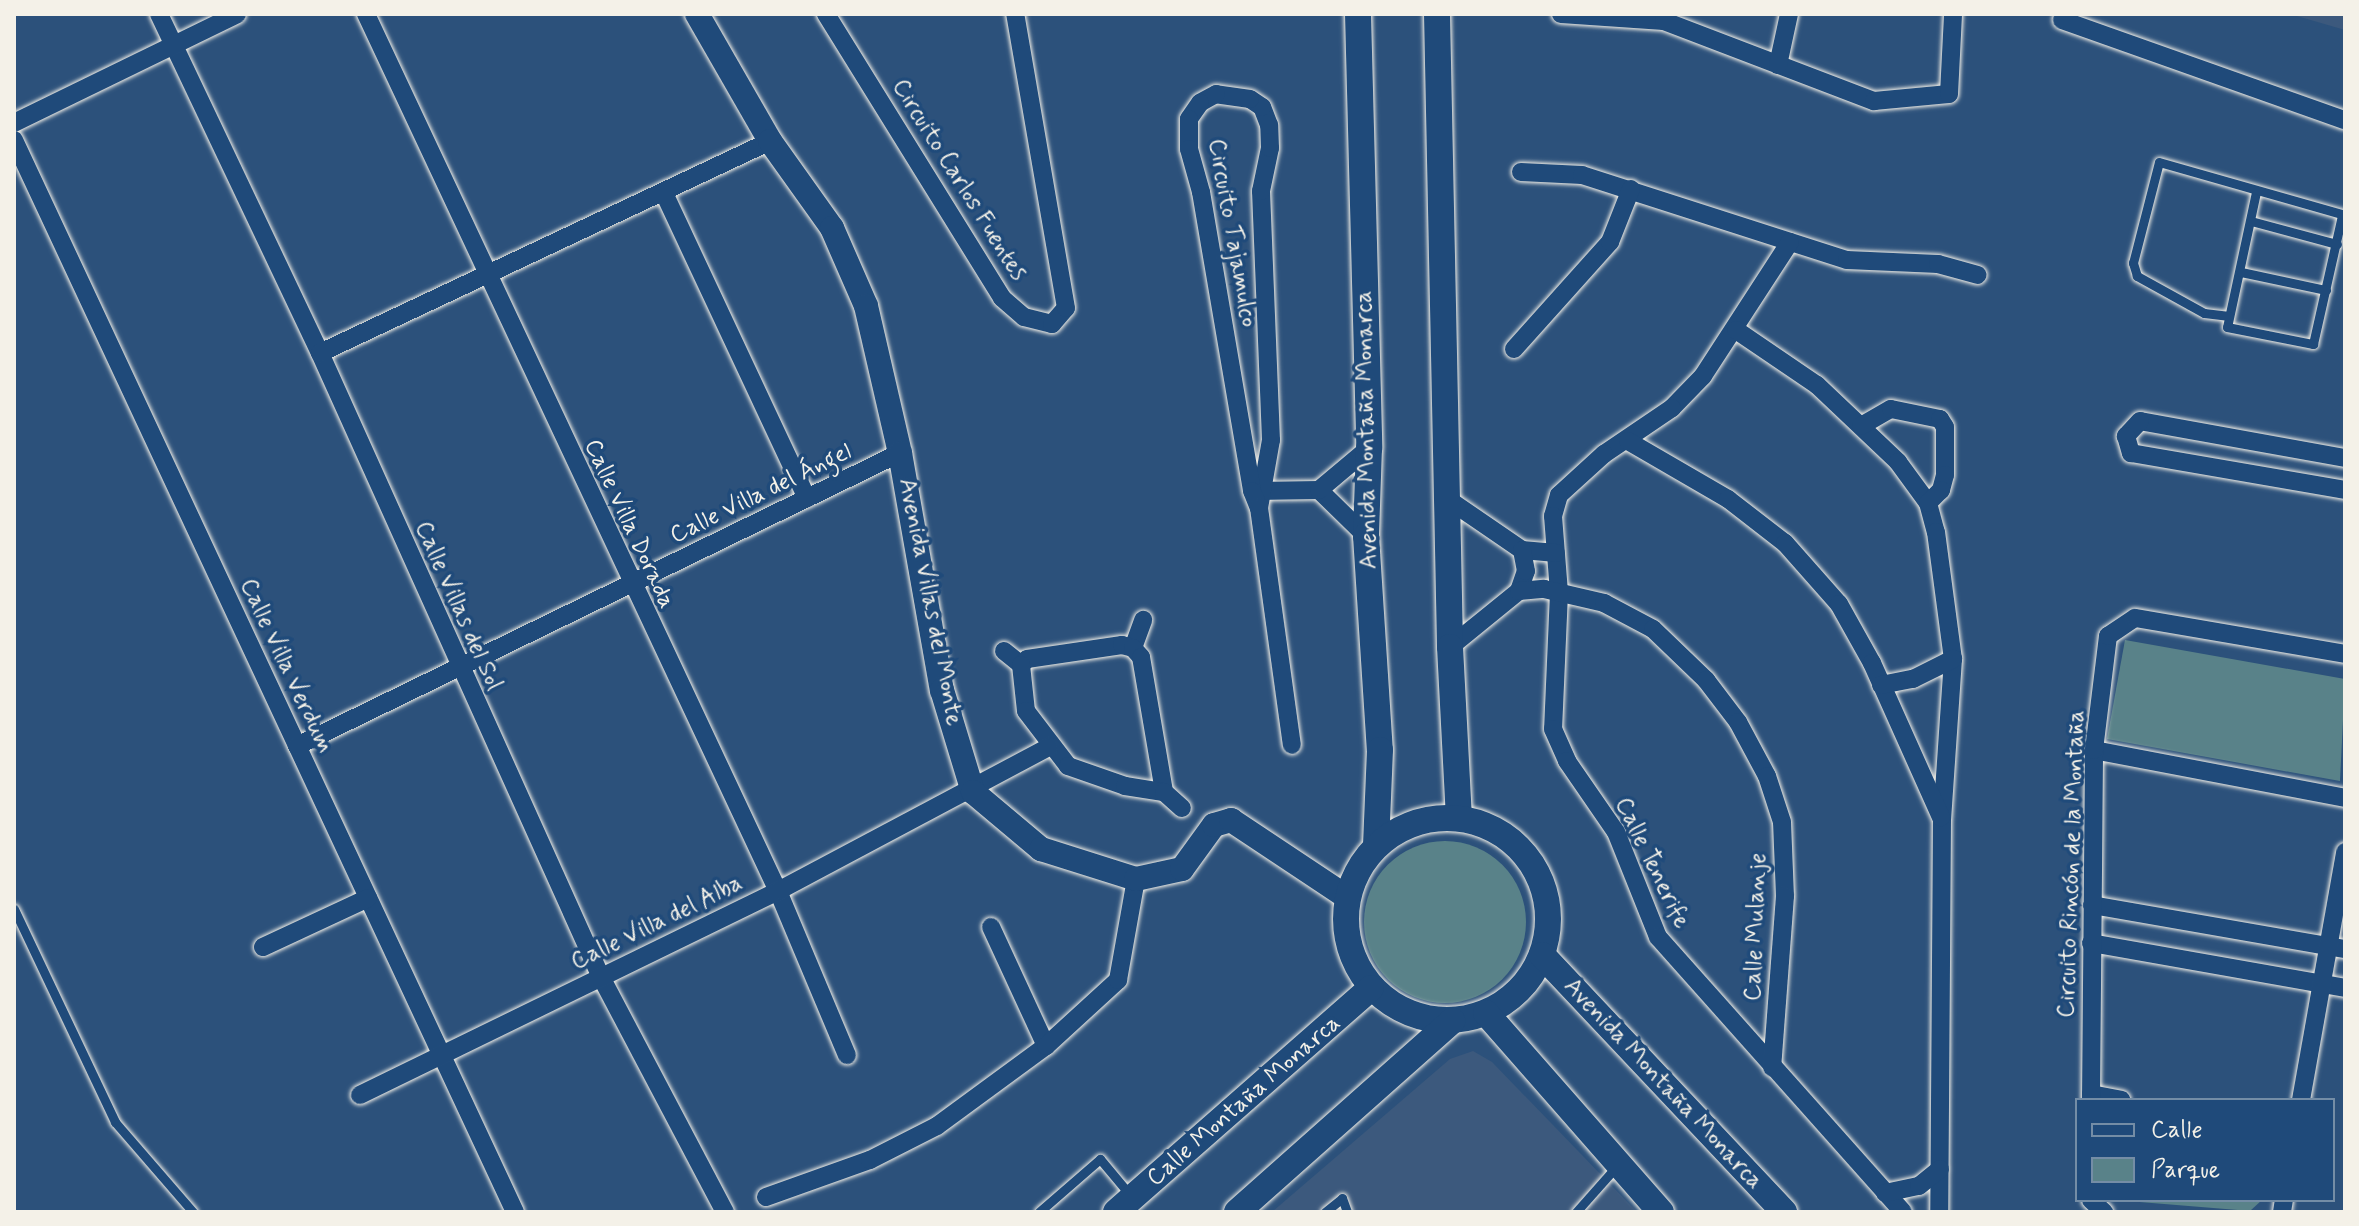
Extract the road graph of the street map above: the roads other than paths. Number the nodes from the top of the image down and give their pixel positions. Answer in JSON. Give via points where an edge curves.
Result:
{"nodes":[{"id":1,"x":159,"y":14,"type":"edge"},
{"id":2,"x":237,"y":14,"type":"edge"},
{"id":3,"x":366,"y":14,"type":"edge"},
{"id":4,"x":697,"y":14,"type":"edge"},
{"id":5,"x":826,"y":14,"type":"edge"},
{"id":6,"x":1015,"y":14,"type":"edge"},
{"id":7,"x":1358,"y":14,"type":"edge"},
{"id":8,"x":1437,"y":14,"type":"edge"},
{"id":9,"x":1561,"y":14,"type":"edge"},
{"id":10,"x":1789,"y":14,"type":"edge"},
{"id":11,"x":1953,"y":14,"type":"edge"},
{"id":12,"x":1663,"y":18,"type":"edge"},
{"id":13,"x":2062,"y":20,"type":"dead end"},
{"id":14,"x":174,"y":44,"type":"junction"},
{"id":15,"x":1778,"y":65,"type":"junction"},
{"id":16,"x":2345,"y":120,"type":"edge"},
{"id":17,"x":14,"y":123,"type":"edge"},
{"id":18,"x":14,"y":140,"type":"edge"},
{"id":19,"x":770,"y":141,"type":"junction"},
{"id":20,"x":1521,"y":172,"type":"dead end"},
{"id":21,"x":1631,"y":189,"type":"junction"},
{"id":22,"x":2256,"y":192,"type":"junction"},
{"id":23,"x":664,"y":193,"type":"junction"},
{"id":24,"x":2344,"y":215,"type":"edge"},
{"id":25,"x":2251,"y":221,"type":"junction"},
{"id":26,"x":1790,"y":242,"type":"junction"},
{"id":27,"x":2337,"y":244,"type":"junction"},
{"id":28,"x":2241,"y":272,"type":"junction"},
{"id":29,"x":488,"y":274,"type":"junction"},
{"id":30,"x":1978,"y":275,"type":"dead end"},
{"id":31,"x":2326,"y":290,"type":"junction"},
{"id":32,"x":2229,"y":316,"type":"junction"},
{"id":33,"x":1736,"y":330,"type":"junction"},
{"id":34,"x":1514,"y":349,"type":"dead end"},
{"id":35,"x":320,"y":353,"type":"junction"},
{"id":36,"x":1861,"y":426,"type":"junction"},
{"id":37,"x":1628,"y":441,"type":"junction"},
{"id":38,"x":1369,"y":448,"type":"junction"},
{"id":39,"x":900,"y":453,"type":"junction"},
{"id":40,"x":2345,"y":458,"type":"edge"},
{"id":41,"x":1319,"y":490,"type":"junction"},
{"id":42,"x":2345,"y":490,"type":"edge"},
{"id":43,"x":1259,"y":496,"type":"junction"},
{"id":44,"x":807,"y":498,"type":"junction"},
{"id":45,"x":1446,"y":498,"type":"junction"},
{"id":46,"x":1928,"y":503,"type":"junction"},
{"id":47,"x":1366,"y":536,"type":"junction"},
{"id":48,"x":1522,"y":550,"type":"junction"},
{"id":49,"x":1556,"y":553,"type":"junction"},
{"id":50,"x":630,"y":585,"type":"junction"},
{"id":51,"x":1519,"y":591,"type":"junction"},
{"id":52,"x":1559,"y":593,"type":"junction"},
{"id":53,"x":1143,"y":620,"type":"dead end"},
{"id":54,"x":1450,"y":647,"type":"junction"},
{"id":55,"x":1133,"y":648,"type":"junction"},
{"id":56,"x":1004,"y":651,"type":"dead end"},
{"id":57,"x":2345,"y":654,"type":"edge"},
{"id":58,"x":1953,"y":659,"type":"junction"},
{"id":59,"x":1021,"y":665,"type":"junction"},
{"id":60,"x":458,"y":667,"type":"junction"},
{"id":61,"x":1881,"y":685,"type":"junction"},
{"id":62,"x":1292,"y":745,"type":"dead end"},
{"id":63,"x":297,"y":746,"type":"junction"},
{"id":64,"x":1049,"y":747,"type":"junction"},
{"id":65,"x":2094,"y":750,"type":"junction"},
{"id":66,"x":973,"y":792,"type":"junction"},
{"id":67,"x":1164,"y":792,"type":"junction"},
{"id":68,"x":2345,"y":798,"type":"edge"},
{"id":69,"x":1182,"y":808,"type":"dead end"},
{"id":70,"x":1459,"y":818,"type":"junction"},
{"id":71,"x":1942,"y":819,"type":"junction"},
{"id":72,"x":1376,"y":846,"type":"junction"},
{"id":73,"x":2345,"y":852,"type":"edge"},
{"id":74,"x":1136,"y":879,"type":"junction"},
{"id":75,"x":778,"y":891,"type":"junction"},
{"id":76,"x":1347,"y":897,"type":"junction"},
{"id":77,"x":368,"y":898,"type":"junction"},
{"id":78,"x":2092,"y":905,"type":"junction"},
{"id":79,"x":14,"y":909,"type":"edge"},
{"id":80,"x":991,"y":927,"type":"dead end"},
{"id":81,"x":2091,"y":943,"type":"junction"},
{"id":82,"x":263,"y":947,"type":"dead end"},
{"id":83,"x":2336,"y":948,"type":"edge"},
{"id":84,"x":1542,"y":955,"type":"junction"},
{"id":85,"x":601,"y":977,"type":"junction"},
{"id":86,"x":2321,"y":983,"type":"junction"},
{"id":87,"x":1371,"y":988,"type":"junction"},
{"id":88,"x":2345,"y":988,"type":"edge"},
{"id":89,"x":1486,"y":1013,"type":"junction"},
{"id":90,"x":1452,"y":1021,"type":"junction"},
{"id":91,"x":1046,"y":1046,"type":"junction"},
{"id":92,"x":847,"y":1055,"type":"dead end"},
{"id":93,"x":442,"y":1056,"type":"junction"},
{"id":94,"x":1772,"y":1068,"type":"junction"},
{"id":95,"x":360,"y":1095,"type":"dead end"},
{"id":96,"x":2091,"y":1097,"type":"edge"},
{"id":97,"x":2301,"y":1098,"type":"edge"},
{"id":98,"x":1617,"y":1167,"type":"junction"},
{"id":99,"x":1940,"y":1169,"type":"junction"},
{"id":100,"x":1885,"y":1193,"type":"junction"},
{"id":101,"x":766,"y":1197,"type":"dead end"},
{"id":102,"x":1124,"y":1205,"type":"edge"},
{"id":103,"x":1579,"y":1210,"type":"edge"},
{"id":104,"x":193,"y":1212,"type":"edge"},
{"id":105,"x":515,"y":1212,"type":"edge"},
{"id":106,"x":725,"y":1212,"type":"edge"},
{"id":107,"x":1039,"y":1212,"type":"edge"},
{"id":108,"x":1237,"y":1212,"type":"edge"},
{"id":109,"x":1325,"y":1212,"type":"edge"},
{"id":110,"x":1347,"y":1212,"type":"edge"},
{"id":111,"x":1661,"y":1212,"type":"edge"},
{"id":112,"x":1784,"y":1212,"type":"edge"},
{"id":113,"x":1903,"y":1212,"type":"edge"},
{"id":114,"x":1939,"y":1212,"type":"edge"}],
"edges":[{"from":1,"to":14,"type":"street","name":"Calle Villas del Sol"},
{"from":2,"to":14,"type":"street"},
{"from":3,"to":29,"type":"street","name":"Calle Villa Dorada"},
{"from":4,"to":19,"type":"street","name":"Avenida Villas del Monte"},
{"from":5,"to":6,"type":"street","name":"Circuito Carlos Fuentes","via":[[1002,298],[1024,317],[1052,324],[1066,308]]},
{"from":7,"to":38,"type":"main road","name":"Avenida Montaña Monarca"},
{"from":8,"to":45,"type":"main road"},
{"from":9,"to":12,"type":"street"},
{"from":10,"to":15,"type":"street"},
{"from":11,"to":15,"type":"street","via":[[1949,94],[1874,101]]},
{"from":12,"to":15,"type":"street"},
{"from":13,"to":16,"type":"street"},
{"from":14,"to":17,"type":"street"},
{"from":14,"to":35,"type":"street","name":"Calle Villas del Sol"},
{"from":18,"to":63,"type":"street","name":"Calle Villa Verdum"},
{"from":19,"to":23,"type":"street"},
{"from":19,"to":39,"type":"street","name":"Avenida Villas del Monte","via":[[832,228],[866,306]]},
{"from":20,"to":21,"type":"street","via":[[1582,175]]},
{"from":21,"to":26,"type":"street"},
{"from":21,"to":34,"type":"street","via":[[1610,242]]},
{"from":22,"to":24,"type":"lane"},
{"from":22,"to":25,"type":"lane"},
{"from":22,"to":32,"type":"lane","via":[[2159,162],[2133,263],[2145,285],[2204,313]]},
{"from":23,"to":29,"type":"street"},
{"from":23,"to":44,"type":"street"},
{"from":24,"to":27,"type":"lane"},
{"from":25,"to":27,"type":"lane"},
{"from":25,"to":28,"type":"lane"},
{"from":26,"to":30,"type":"street","via":[[1847,260],[1938,264]]},
{"from":26,"to":33,"type":"street","name":"Calle Tenerife"},
{"from":27,"to":31,"type":"lane"},
{"from":28,"to":31,"type":"lane"},
{"from":28,"to":32,"type":"lane"},
{"from":29,"to":35,"type":"street"},
{"from":29,"to":50,"type":"street","name":"Calle Villa Dorada"},
{"from":31,"to":32,"type":"lane","via":[[2313,344],[2227,327]]},
{"from":33,"to":36,"type":"street","via":[[1817,385]]},
{"from":33,"to":37,"type":"street","name":"Calle Tenerife","via":[[1672,408]]},
{"from":35,"to":60,"type":"street","name":"Calle Villas del Sol"},
{"from":36,"to":46,"type":"street","via":[[1898,462]]},
{"from":36,"to":46,"type":"street","via":[[1891,409],[1940,419],[1945,427],[1945,475],[1941,490]]},
{"from":37,"to":49,"type":"street","name":"Calle Tenerife","via":[[1576,476],[1559,495],[1553,516]]},
{"from":37,"to":61,"type":"street","via":[[1728,499],[1785,543],[1839,604]]},
{"from":38,"to":41,"type":"street"},
{"from":38,"to":47,"type":"main road","name":"Avenida Montaña Monarca"},
{"from":39,"to":44,"type":"street","name":"Calle Villa del Ángel"},
{"from":39,"to":66,"type":"street","name":"Avenida Villas del Monte","via":[[942,690]]},
{"from":40,"to":42,"type":"street","via":[[2140,421],[2126,436],[2131,453]]},
{"from":41,"to":43,"type":"street"},
{"from":41,"to":47,"type":"street"},
{"from":43,"to":43,"type":"street","name":"Circuito Tajamulco","via":[[1271,440],[1261,191],[1269,125],[1262,107],[1250,99],[1216,94],[1200,103],[1189,119],[1189,149]]},
{"from":43,"to":62,"type":"street","name":"Circuito Tajamulco"},
{"from":44,"to":50,"type":"street","name":"Calle Villa del Ángel"},
{"from":45,"to":48,"type":"street"},
{"from":45,"to":54,"type":"main road"},
{"from":46,"to":58,"type":"street"},
{"from":47,"to":72,"type":"main road","name":"Avenida Montaña Monarca","via":[[1380,750]]},
{"from":48,"to":49,"type":"street"},
{"from":48,"to":51,"type":"street","via":[[1526,571]]},
{"from":49,"to":52,"type":"street","name":"Calle Tenerife"},
{"from":50,"to":60,"type":"street","name":"Calle Villa del Ángel"},
{"from":50,"to":75,"type":"street","name":"Calle Villa Dorada"},
{"from":51,"to":52,"type":"street","name":"Calle Mulanje"},
{"from":51,"to":54,"type":"street"},
{"from":52,"to":94,"type":"street","name":"Calle Tenerife","via":[[1553,729],[1567,761],[1616,832],[1658,937]]},
{"from":52,"to":94,"type":"street","name":"Calle Mulanje","via":[[1604,603],[1653,629],[1706,680],[1738,722],[1767,776],[1782,822],[1785,896]]},
{"from":53,"to":55,"type":"street"},
{"from":54,"to":70,"type":"main road"},
{"from":55,"to":59,"type":"street","via":[[1122,645],[1027,659]]},
{"from":55,"to":67,"type":"street","via":[[1141,657]]},
{"from":56,"to":59,"type":"street"},
{"from":57,"to":65,"type":"street","name":"Circuito Rincón de la Montaña","via":[[2135,618],[2108,636]]},
{"from":58,"to":61,"type":"street","via":[[1930,673]]},
{"from":58,"to":71,"type":"street"},
{"from":59,"to":64,"type":"street","via":[[1026,711]]},
{"from":60,"to":63,"type":"street","name":"Calle Villa del Ángel"},
{"from":60,"to":85,"type":"street","name":"Calle Villas del Sol"},
{"from":61,"to":71,"type":"street"},
{"from":63,"to":77,"type":"street","name":"Calle Villa Verdum"},
{"from":64,"to":66,"type":"street","name":"Calle Villa del Alba"},
{"from":64,"to":67,"type":"street","via":[[1068,766],[1125,786]]},
{"from":65,"to":68,"type":"street"},
{"from":65,"to":78,"type":"street","name":"Circuito Rincón de la Montaña"},
{"from":66,"to":74,"type":"street","via":[[1041,849]]},
{"from":66,"to":75,"type":"street","name":"Calle Villa del Alba"},
{"from":67,"to":69,"type":"street"},
{"from":70,"to":72,"type":"main road","via":[[1429,819]]},
{"from":70,"to":84,"type":"main road","via":[[1489,827],[1515,843],[1534,867],[1547,910]]},
{"from":71,"to":99,"type":"street"},
{"from":72,"to":76,"type":"main road","via":[[1358,869]]},
{"from":73,"to":83,"type":"street"},
{"from":74,"to":76,"type":"street","via":[[1182,869],[1214,825],[1231,820]]},
{"from":74,"to":91,"type":"street","via":[[1118,980]]},
{"from":75,"to":85,"type":"street","name":"Calle Villa del Alba"},
{"from":75,"to":92,"type":"street","name":"Calle Villa Dorada"},
{"from":76,"to":87,"type":"main road","via":[[1345,930],[1353,961]]},
{"from":77,"to":82,"type":"street"},
{"from":77,"to":93,"type":"street","name":"Calle Villa Verdum"},
{"from":78,"to":81,"type":"street","name":"Circuito Rincón de la Montaña"},
{"from":78,"to":83,"type":"street"},
{"from":79,"to":104,"type":"lane","via":[[115,1122]]},
{"from":80,"to":91,"type":"street"},
{"from":81,"to":86,"type":"street"},
{"from":81,"to":96,"type":"street","name":"Circuito Rincón de la Montaña"},
{"from":83,"to":86,"type":"street"},
{"from":84,"to":89,"type":"main road","via":[[1510,999]]},
{"from":84,"to":112,"type":"main road","name":"Avenida Montaña Monarca"},
{"from":85,"to":93,"type":"street","name":"Calle Villa del Alba"},
{"from":85,"to":106,"type":"street","name":"Calle Villas del Sol"},
{"from":86,"to":88,"type":"street"},
{"from":86,"to":97,"type":"street"},
{"from":87,"to":90,"type":"main road","via":[[1394,1007],[1422,1018]]},
{"from":87,"to":102,"type":"main road","name":"Calle Montaña Monarca"},
{"from":89,"to":90,"type":"main road"},
{"from":89,"to":98,"type":"main road"},
{"from":90,"to":108,"type":"main road"},
{"from":91,"to":101,"type":"street","via":[[937,1126],[870,1160]]},
{"from":93,"to":95,"type":"street","name":"Calle Villa del Alba"},
{"from":93,"to":105,"type":"street","name":"Calle Villa Verdum"},
{"from":94,"to":100,"type":"street","name":"Calle Tenerife"},
{"from":98,"to":103,"type":"lane"},
{"from":98,"to":111,"type":"main road"},
{"from":99,"to":100,"type":"street","via":[[1919,1186]]},
{"from":99,"to":114,"type":"street"},
{"from":100,"to":113,"type":"street","name":"Calle Tenerife"},
{"from":102,"to":107,"type":"lane","via":[[1100,1159]]},
{"from":109,"to":110,"type":"lane","via":[[1342,1198]]}]}
